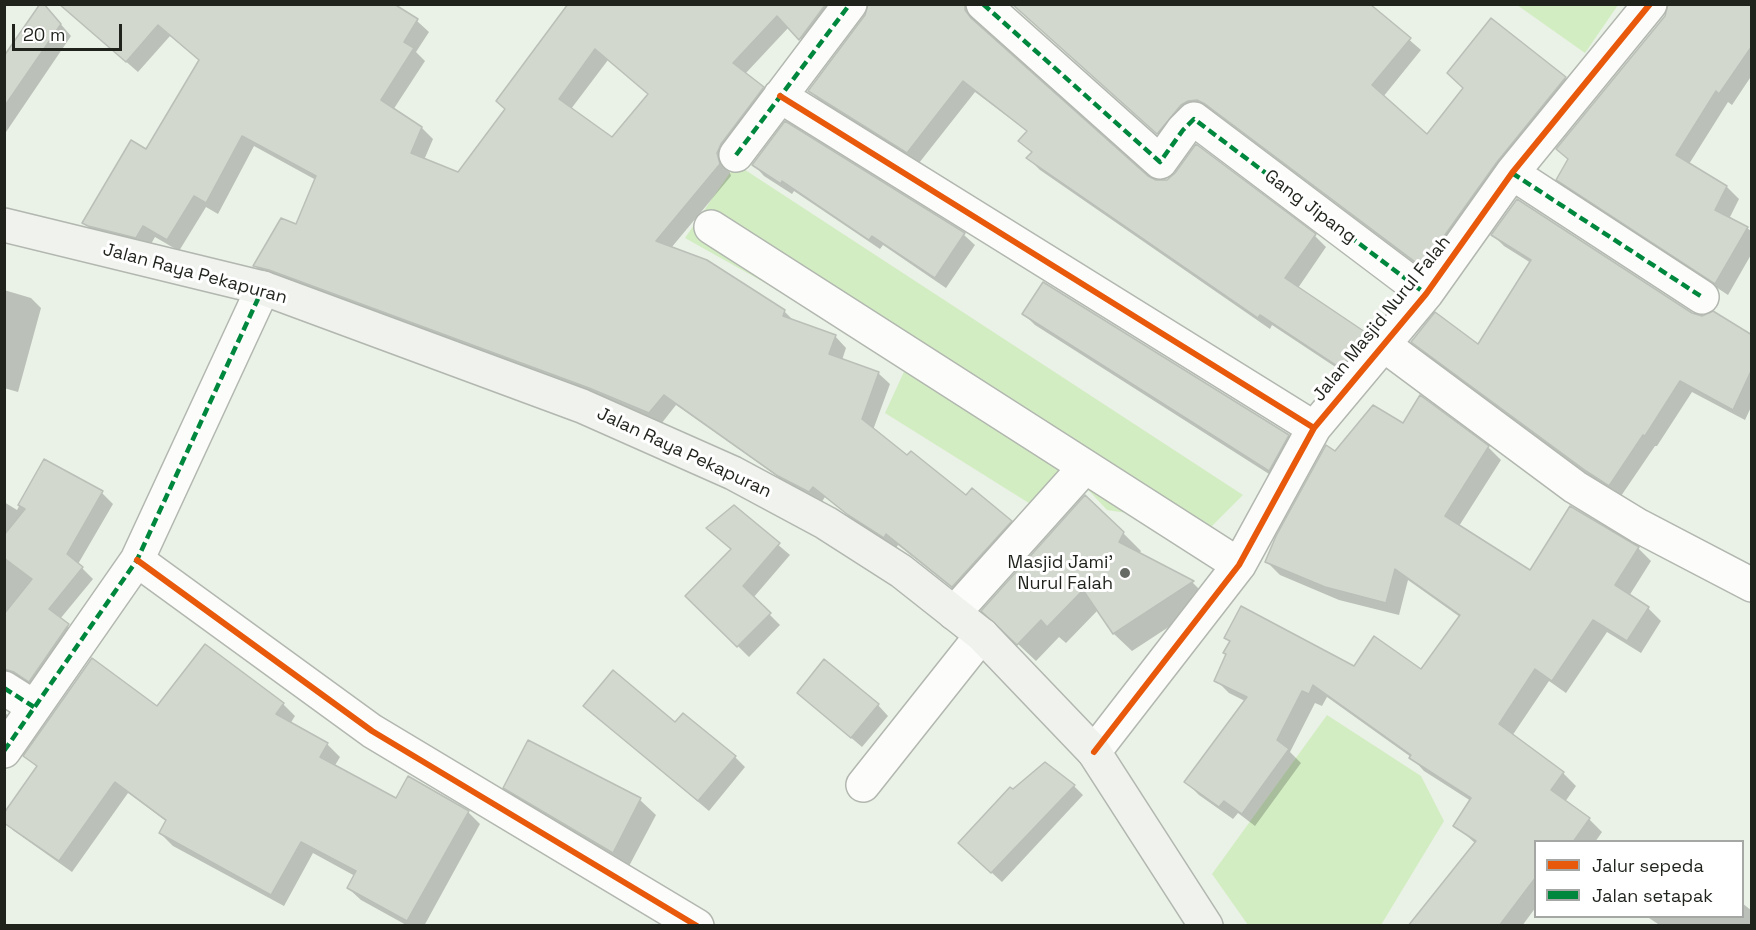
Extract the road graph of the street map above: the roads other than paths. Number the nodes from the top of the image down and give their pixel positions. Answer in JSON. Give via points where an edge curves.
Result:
{"nodes":[{"id":1,"x":850,"y":4,"type":"edge"},
{"id":2,"x":983,"y":4,"type":"edge"},
{"id":3,"x":1650,"y":4,"type":"edge"},
{"id":4,"x":780,"y":96,"type":"junction"},
{"id":5,"x":736,"y":155,"type":"dead end"},
{"id":6,"x":1512,"y":173,"type":"junction"},
{"id":7,"x":4,"y":225,"type":"edge"},
{"id":8,"x":711,"y":227,"type":"dead end"},
{"id":9,"x":263,"y":288,"type":"junction"},
{"id":10,"x":1426,"y":294,"type":"junction"},
{"id":11,"x":1702,"y":297,"type":"dead end"},
{"id":12,"x":1384,"y":345,"type":"junction"},
{"id":13,"x":1314,"y":428,"type":"junction"},
{"id":14,"x":1085,"y":466,"type":"junction"},
{"id":15,"x":137,"y":560,"type":"junction"},
{"id":16,"x":1239,"y":565,"type":"junction"},
{"id":17,"x":1752,"y":585,"type":"edge"},
{"id":18,"x":954,"y":613,"type":"junction"},
{"id":19,"x":982,"y":635,"type":"junction"},
{"id":20,"x":4,"y":688,"type":"edge"},
{"id":21,"x":34,"y":707,"type":"junction"},
{"id":22,"x":4,"y":751,"type":"edge"},
{"id":23,"x":1094,"y":752,"type":"junction"},
{"id":24,"x":863,"y":785,"type":"dead end"},
{"id":25,"x":697,"y":926,"type":"edge"},
{"id":26,"x":1206,"y":926,"type":"edge"}],
"edges":[{"from":1,"to":4,"type":"street"},
{"from":2,"to":10,"type":"street","name":"Gang Jipang","via":[[1160,162],[1194,119]]},
{"from":3,"to":6,"type":"street","name":"Jalan Masjid Nurul Falah"},
{"from":4,"to":5,"type":"street"},
{"from":4,"to":13,"type":"street"},
{"from":6,"to":10,"type":"street","name":"Jalan Masjid Nurul Falah"},
{"from":6,"to":11,"type":"street"},
{"from":7,"to":9,"type":"main road","name":"Jalan Raya Pekapuran"},
{"from":8,"to":14,"type":"street"},
{"from":9,"to":15,"type":"street"},
{"from":9,"to":18,"type":"main road","name":"Jalan Raya Pekapuran","via":[[582,406],[733,473],[826,523],[901,571]]},
{"from":10,"to":12,"type":"street","name":"Jalan Masjid Nurul Falah"},
{"from":12,"to":13,"type":"street","name":"Jalan Masjid Nurul Falah"},
{"from":12,"to":17,"type":"street","via":[[1575,487],[1639,526]]},
{"from":13,"to":16,"type":"street","name":"Jalan Masjid Nurul Falah"},
{"from":14,"to":16,"type":"street"},
{"from":14,"to":18,"type":"street"},
{"from":15,"to":21,"type":"street"},
{"from":15,"to":25,"type":"street","via":[[372,731]]},
{"from":16,"to":23,"type":"street","name":"Jalan Masjid Nurul Falah"},
{"from":18,"to":19,"type":"main road","name":"Jalan Raya Pekapuran"},
{"from":19,"to":23,"type":"main road","name":"Jalan Raya Pekapuran"},
{"from":19,"to":24,"type":"street"},
{"from":20,"to":21,"type":"street"},
{"from":21,"to":22,"type":"street"},
{"from":23,"to":26,"type":"main road","name":"Jalan Raya Pekapuran"}]}
